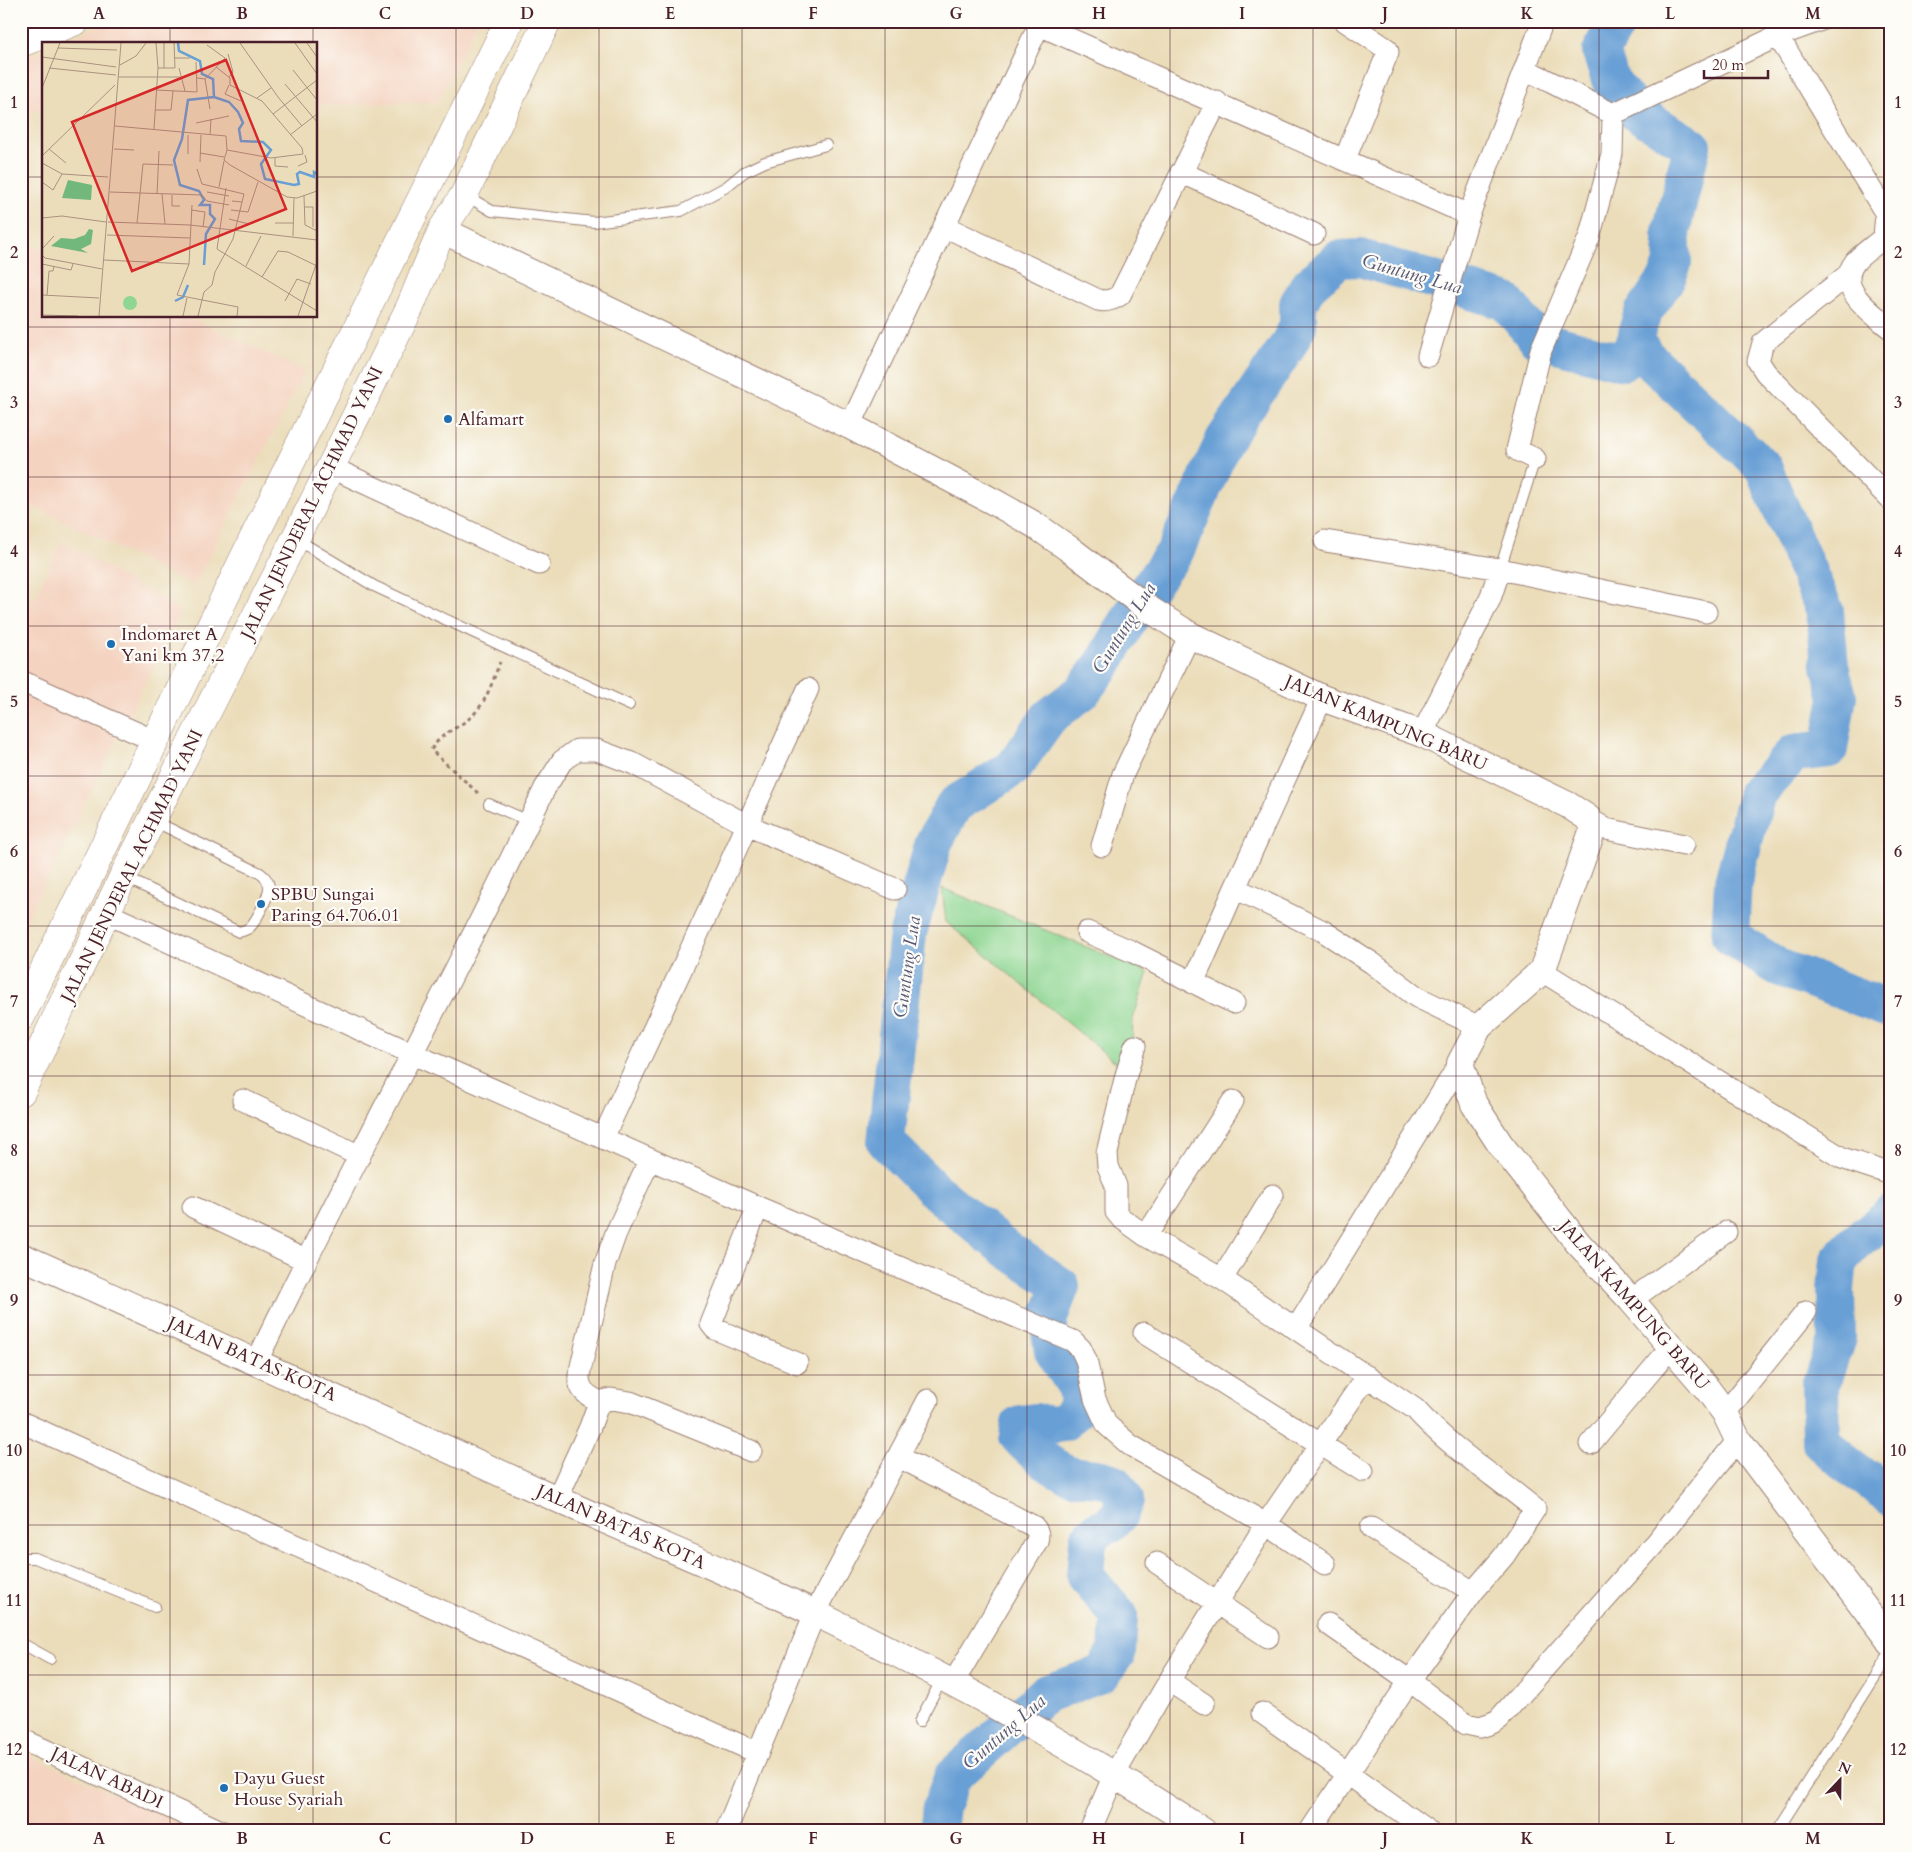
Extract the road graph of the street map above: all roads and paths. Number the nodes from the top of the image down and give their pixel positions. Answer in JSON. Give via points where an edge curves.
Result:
{"nodes":[{"id":1,"x":76,"y":21,"type":"edge"},
{"id":2,"x":509,"y":21,"type":"edge"},
{"id":3,"x":1345,"y":21,"type":"edge"},
{"id":4,"x":1543,"y":21,"type":"edge"},
{"id":5,"x":1819,"y":21,"type":"edge"},
{"id":6,"x":1040,"y":23,"type":"edge"},
{"id":7,"x":540,"y":24,"type":"edge"},
{"id":8,"x":1777,"y":32,"type":"junction"},
{"id":9,"x":21,"y":43,"type":"edge"},
{"id":10,"x":1525,"y":69,"type":"junction"},
{"id":11,"x":484,"y":74,"type":"junction"},
{"id":12,"x":515,"y":87,"type":"junction"},
{"id":13,"x":1216,"y":102,"type":"junction"},
{"id":14,"x":1613,"y":114,"type":"junction"},
{"id":15,"x":826,"y":146,"type":"dead end"},
{"id":16,"x":1344,"y":159,"type":"junction"},
{"id":17,"x":1181,"y":172,"type":"junction"},
{"id":18,"x":1882,"y":189,"type":"edge"},
{"id":19,"x":464,"y":195,"type":"junction"},
{"id":20,"x":1469,"y":215,"type":"junction"},
{"id":21,"x":944,"y":226,"type":"junction"},
{"id":22,"x":442,"y":230,"type":"junction"},
{"id":23,"x":1314,"y":234,"type":"dead end"},
{"id":24,"x":1849,"y":274,"type":"junction"},
{"id":25,"x":1891,"y":330,"type":"edge"},
{"id":26,"x":1428,"y":356,"type":"dead end"},
{"id":27,"x":850,"y":426,"type":"junction"},
{"id":28,"x":1535,"y":459,"type":"joint"},
{"id":29,"x":330,"y":468,"type":"junction"},
{"id":30,"x":1891,"y":500,"type":"edge"},
{"id":31,"x":295,"y":539,"type":"junction"},
{"id":32,"x":1325,"y":542,"type":"dead end"},
{"id":33,"x":540,"y":564,"type":"dead end"},
{"id":34,"x":1500,"y":569,"type":"junction"},
{"id":35,"x":1706,"y":612,"type":"dead end"},
{"id":36,"x":1190,"y":634,"type":"junction"},
{"id":37,"x":506,"y":648,"type":"junction"},
{"id":38,"x":21,"y":681,"type":"edge"},
{"id":39,"x":808,"y":689,"type":"dead end"},
{"id":40,"x":1322,"y":698,"type":"junction"},
{"id":41,"x":629,"y":705,"type":"dead end"},
{"id":42,"x":1422,"y":734,"type":"junction"},
{"id":43,"x":155,"y":742,"type":"junction"},
{"id":44,"x":489,"y":804,"type":"joint"},
{"id":45,"x":1588,"y":818,"type":"junction"},
{"id":46,"x":153,"y":821,"type":"junction"},
{"id":47,"x":530,"y":821,"type":"junction"},
{"id":48,"x":746,"y":825,"type":"junction"},
{"id":49,"x":1102,"y":846,"type":"dead end"},
{"id":50,"x":1684,"y":846,"type":"dead end"},
{"id":51,"x":124,"y":877,"type":"junction"},
{"id":52,"x":1235,"y":888,"type":"junction"},
{"id":53,"x":895,"y":889,"type":"dead end"},
{"id":54,"x":106,"y":913,"type":"junction"},
{"id":55,"x":1087,"y":932,"type":"dead end"},
{"id":56,"x":1542,"y":971,"type":"junction"},
{"id":57,"x":39,"y":980,"type":"junction"},
{"id":58,"x":1193,"y":983,"type":"junction"},
{"id":59,"x":69,"y":994,"type":"junction"},
{"id":60,"x":1234,"y":1003,"type":"dead end"},
{"id":61,"x":21,"y":1017,"type":"edge"},
{"id":62,"x":1479,"y":1027,"type":"junction"},
{"id":63,"x":1135,"y":1046,"type":"dead end"},
{"id":64,"x":413,"y":1054,"type":"junction"},
{"id":65,"x":1460,"y":1063,"type":"junction"},
{"id":66,"x":21,"y":1092,"type":"edge"},
{"id":67,"x":243,"y":1100,"type":"dead end"},
{"id":68,"x":1233,"y":1101,"type":"dead end"},
{"id":69,"x":603,"y":1138,"type":"junction"},
{"id":70,"x":360,"y":1156,"type":"junction"},
{"id":71,"x":650,"y":1158,"type":"junction"},
{"id":72,"x":1891,"y":1174,"type":"edge"},
{"id":73,"x":1273,"y":1196,"type":"dead end"},
{"id":74,"x":192,"y":1207,"type":"dead end"},
{"id":75,"x":758,"y":1207,"type":"junction"},
{"id":76,"x":1726,"y":1232,"type":"dead end"},
{"id":77,"x":1146,"y":1236,"type":"junction"},
{"id":78,"x":21,"y":1256,"type":"edge"},
{"id":79,"x":306,"y":1260,"type":"junction"},
{"id":80,"x":1222,"y":1279,"type":"junction"},
{"id":81,"x":1631,"y":1300,"type":"junction"},
{"id":82,"x":1806,"y":1312,"type":"dead end"},
{"id":83,"x":1296,"y":1329,"type":"junction"},
{"id":84,"x":1144,"y":1333,"type":"dead end"},
{"id":85,"x":1672,"y":1347,"type":"junction"},
{"id":86,"x":257,"y":1361,"type":"junction"},
{"id":87,"x":797,"y":1363,"type":"dead end"},
{"id":88,"x":1367,"y":1376,"type":"junction"},
{"id":89,"x":928,"y":1400,"type":"dead end"},
{"id":90,"x":599,"y":1402,"type":"junction"},
{"id":91,"x":1725,"y":1413,"type":"junction"},
{"id":92,"x":21,"y":1422,"type":"edge"},
{"id":93,"x":1738,"y":1440,"type":"junction"},
{"id":94,"x":1321,"y":1444,"type":"junction"},
{"id":95,"x":1590,"y":1444,"type":"dead end"},
{"id":96,"x":751,"y":1451,"type":"dead end"},
{"id":97,"x":899,"y":1457,"type":"junction"},
{"id":98,"x":1364,"y":1471,"type":"dead end"},
{"id":99,"x":557,"y":1499,"type":"junction"},
{"id":100,"x":1266,"y":1524,"type":"junction"},
{"id":101,"x":1371,"y":1528,"type":"dead end"},
{"id":102,"x":21,"y":1558,"type":"edge"},
{"id":103,"x":1157,"y":1563,"type":"dead end"},
{"id":104,"x":1325,"y":1564,"type":"dead end"},
{"id":105,"x":1473,"y":1592,"type":"junction"},
{"id":106,"x":1217,"y":1603,"type":"junction"},
{"id":107,"x":155,"y":1608,"type":"dead end"},
{"id":108,"x":815,"y":1613,"type":"junction"},
{"id":109,"x":1328,"y":1624,"type":"dead end"},
{"id":110,"x":1268,"y":1636,"type":"dead end"},
{"id":111,"x":21,"y":1643,"type":"edge"},
{"id":112,"x":1891,"y":1643,"type":"edge"},
{"id":113,"x":1891,"y":1652,"type":"edge"},
{"id":114,"x":50,"y":1659,"type":"dead end"},
{"id":115,"x":948,"y":1681,"type":"junction"},
{"id":116,"x":1169,"y":1681,"type":"junction"},
{"id":117,"x":1410,"y":1681,"type":"junction"},
{"id":118,"x":1204,"y":1704,"type":"dead end"},
{"id":119,"x":1262,"y":1713,"type":"dead end"},
{"id":120,"x":920,"y":1722,"type":"dead end"},
{"id":121,"x":21,"y":1739,"type":"edge"},
{"id":122,"x":758,"y":1752,"type":"junction"},
{"id":123,"x":1347,"y":1773,"type":"junction"},
{"id":124,"x":1114,"y":1775,"type":"junction"},
{"id":125,"x":221,"y":1831,"type":"edge"},
{"id":126,"x":726,"y":1831,"type":"edge"},
{"id":127,"x":1090,"y":1831,"type":"edge"},
{"id":128,"x":1203,"y":1831,"type":"edge"},
{"id":129,"x":1310,"y":1831,"type":"edge"},
{"id":130,"x":1428,"y":1831,"type":"edge"},
{"id":131,"x":1777,"y":1831,"type":"edge"}],
"edges":[{"from":1,"to":9,"type":"main road"},
{"from":2,"to":11,"type":"main road","name":"JALAN JENDERAL ACHMAD YANI"},
{"from":3,"to":16,"type":"street","via":[[1388,52]]},
{"from":4,"to":10,"type":"street"},
{"from":5,"to":8,"type":"street"},
{"from":6,"to":13,"type":"street"},
{"from":6,"to":21,"type":"street"},
{"from":7,"to":12,"type":"main road","name":"JALAN JENDERAL ACHMAD YANI"},
{"from":8,"to":14,"type":"street"},
{"from":8,"to":18,"type":"street"},
{"from":10,"to":14,"type":"street"},
{"from":10,"to":20,"type":"street"},
{"from":11,"to":12,"type":"main road"},
{"from":11,"to":43,"type":"main road","name":"JALAN JENDERAL ACHMAD YANI"},
{"from":12,"to":19,"type":"main road","name":"JALAN JENDERAL ACHMAD YANI"},
{"from":13,"to":16,"type":"street"},
{"from":13,"to":17,"type":"street"},
{"from":14,"to":28,"type":"street","via":[[1612,154],[1589,238],[1544,342],[1517,450]]},
{"from":15,"to":19,"type":"lane","via":[[765,162],[682,211],[594,222],[492,211]]},
{"from":16,"to":20,"type":"street"},
{"from":17,"to":21,"type":"street","via":[[1120,295],[1114,300],[1098,300]]},
{"from":17,"to":23,"type":"street"},
{"from":18,"to":24,"type":"street","via":[[1886,214],[1884,237],[1855,262]]},
{"from":19,"to":22,"type":"main road","name":"JALAN JENDERAL ACHMAD YANI"},
{"from":20,"to":26,"type":"street"},
{"from":21,"to":27,"type":"street"},
{"from":22,"to":27,"type":"street","name":"JALAN KAMPUNG BARU"},
{"from":22,"to":29,"type":"main road","name":"JALAN JENDERAL ACHMAD YANI","via":[[410,307]]},
{"from":24,"to":25,"type":"street","via":[[1849,286],[1857,298]]},
{"from":24,"to":30,"type":"street","via":[[1763,343],[1758,361],[1766,373]]},
{"from":27,"to":36,"type":"street","name":"JALAN KAMPUNG BARU","via":[[1035,525],[1117,587]]},
{"from":28,"to":34,"type":"lane"},
{"from":29,"to":31,"type":"main road","name":"JALAN JENDERAL ACHMAD YANI"},
{"from":29,"to":33,"type":"street"},
{"from":31,"to":37,"type":"lane","via":[[374,586]]},
{"from":31,"to":46,"type":"main road","name":"JALAN JENDERAL ACHMAD YANI"},
{"from":32,"to":34,"type":"street"},
{"from":34,"to":35,"type":"street"},
{"from":34,"to":42,"type":"street","via":[[1490,599]]},
{"from":36,"to":40,"type":"street","name":"JALAN KAMPUNG BARU"},
{"from":36,"to":49,"type":"street","via":[[1123,774]]},
{"from":37,"to":41,"type":"lane"},
{"from":37,"to":44,"type":"path","via":[[481,705],[463,723],[442,735],[431,750]]},
{"from":38,"to":43,"type":"street"},
{"from":39,"to":48,"type":"street"},
{"from":40,"to":42,"type":"street","name":"JALAN KAMPUNG BARU"},
{"from":40,"to":52,"type":"street"},
{"from":42,"to":45,"type":"street","name":"JALAN KAMPUNG BARU","via":[[1568,805]]},
{"from":43,"to":57,"type":"main road","name":"JALAN JENDERAL ACHMAD YANI"},
{"from":44,"to":47,"type":"lane"},
{"from":45,"to":50,"type":"street","via":[[1606,829]]},
{"from":45,"to":56,"type":"street","via":[[1593,829]]},
{"from":46,"to":51,"type":"main road","name":"JALAN JENDERAL ACHMAD YANI"},
{"from":46,"to":51,"type":"lane","via":[[260,873],[269,886],[268,894],[251,926],[239,932]]},
{"from":47,"to":48,"type":"street","via":[[562,761],[577,750],[597,750],[634,764]]},
{"from":47,"to":64,"type":"street"},
{"from":48,"to":53,"type":"street"},
{"from":48,"to":69,"type":"street"},
{"from":51,"to":54,"type":"main road","name":"JALAN JENDERAL ACHMAD YANI"},
{"from":52,"to":58,"type":"street"},
{"from":52,"to":62,"type":"street","via":[[1323,931],[1417,997]]},
{"from":54,"to":59,"type":"main road","name":"JALAN JENDERAL ACHMAD YANI"},
{"from":54,"to":64,"type":"street"},
{"from":55,"to":58,"type":"street"},
{"from":56,"to":62,"type":"street"},
{"from":56,"to":72,"type":"street","via":[[1842,1158]]},
{"from":57,"to":59,"type":"main road"},
{"from":57,"to":61,"type":"main road","name":"JALAN JENDERAL ACHMAD YANI"},
{"from":58,"to":60,"type":"street"},
{"from":59,"to":66,"type":"main road","name":"JALAN JENDERAL ACHMAD YANI"},
{"from":62,"to":65,"type":"street"},
{"from":63,"to":77,"type":"street","via":[[1107,1153],[1116,1186],[1116,1212]]},
{"from":64,"to":69,"type":"street"},
{"from":64,"to":70,"type":"street"},
{"from":65,"to":81,"type":"street","name":"JALAN KAMPUNG BARU","via":[[1474,1104],[1500,1144],[1578,1243]]},
{"from":65,"to":83,"type":"street"},
{"from":67,"to":70,"type":"street"},
{"from":68,"to":77,"type":"street"},
{"from":69,"to":71,"type":"street"},
{"from":70,"to":79,"type":"street"},
{"from":71,"to":75,"type":"street"},
{"from":71,"to":90,"type":"street","via":[[605,1264],[579,1375],[578,1383],[582,1390]]},
{"from":73,"to":80,"type":"street"},
{"from":74,"to":79,"type":"street"},
{"from":75,"to":87,"type":"street","via":[[711,1324],[715,1329]]},
{"from":75,"to":100,"type":"street","via":[[1073,1341],[1082,1349],[1095,1399],[1107,1425],[1130,1445]]},
{"from":76,"to":81,"type":"street"},
{"from":77,"to":80,"type":"street"},
{"from":78,"to":86,"type":"street","name":"JALAN BATAS KOTA"},
{"from":79,"to":86,"type":"street"},
{"from":80,"to":83,"type":"street"},
{"from":81,"to":85,"type":"street","name":"JALAN KAMPUNG BARU"},
{"from":82,"to":91,"type":"street"},
{"from":83,"to":88,"type":"street"},
{"from":84,"to":94,"type":"street"},
{"from":85,"to":91,"type":"street","name":"JALAN KAMPUNG BARU"},
{"from":85,"to":95,"type":"street"},
{"from":86,"to":99,"type":"street","name":"JALAN BATAS KOTA"},
{"from":88,"to":94,"type":"street"},
{"from":88,"to":105,"type":"street","via":[[1415,1409],[1450,1444],[1536,1510],[1504,1556]]},
{"from":89,"to":97,"type":"street"},
{"from":90,"to":96,"type":"street","via":[[611,1399],[630,1402]]},
{"from":90,"to":99,"type":"street"},
{"from":91,"to":93,"type":"street","name":"JALAN KAMPUNG BARU"},
{"from":92,"to":122,"type":"street"},
{"from":93,"to":112,"type":"street","name":"JALAN KAMPUNG BARU"},
{"from":93,"to":117,"type":"street","via":[[1655,1543],[1499,1719],[1480,1727],[1466,1724]]},
{"from":94,"to":98,"type":"street"},
{"from":94,"to":100,"type":"street"},
{"from":97,"to":108,"type":"street"},
{"from":97,"to":115,"type":"street","via":[[1038,1530],[1032,1549]]},
{"from":99,"to":108,"type":"street","name":"JALAN BATAS KOTA"},
{"from":100,"to":104,"type":"street"},
{"from":100,"to":106,"type":"street"},
{"from":101,"to":105,"type":"street"},
{"from":102,"to":107,"type":"lane","via":[[36,1558]]},
{"from":103,"to":106,"type":"street"},
{"from":105,"to":117,"type":"street"},
{"from":106,"to":110,"type":"street"},
{"from":106,"to":116,"type":"street"},
{"from":108,"to":115,"type":"street","name":"JALAN BATAS KOTA"},
{"from":108,"to":122,"type":"street"},
{"from":109,"to":117,"type":"street"},
{"from":111,"to":114,"type":"lane"},
{"from":113,"to":131,"type":"lane"},
{"from":115,"to":120,"type":"lane"},
{"from":115,"to":124,"type":"street","name":"JALAN BATAS KOTA"},
{"from":116,"to":118,"type":"street"},
{"from":116,"to":124,"type":"street"},
{"from":117,"to":123,"type":"street"},
{"from":119,"to":123,"type":"street"},
{"from":121,"to":125,"type":"street","name":"JALAN ABADI"},
{"from":122,"to":126,"type":"street"},
{"from":123,"to":129,"type":"street"},
{"from":123,"to":130,"type":"street"},
{"from":124,"to":127,"type":"street"},
{"from":124,"to":128,"type":"street","name":"JALAN BATAS KOTA"}]}
